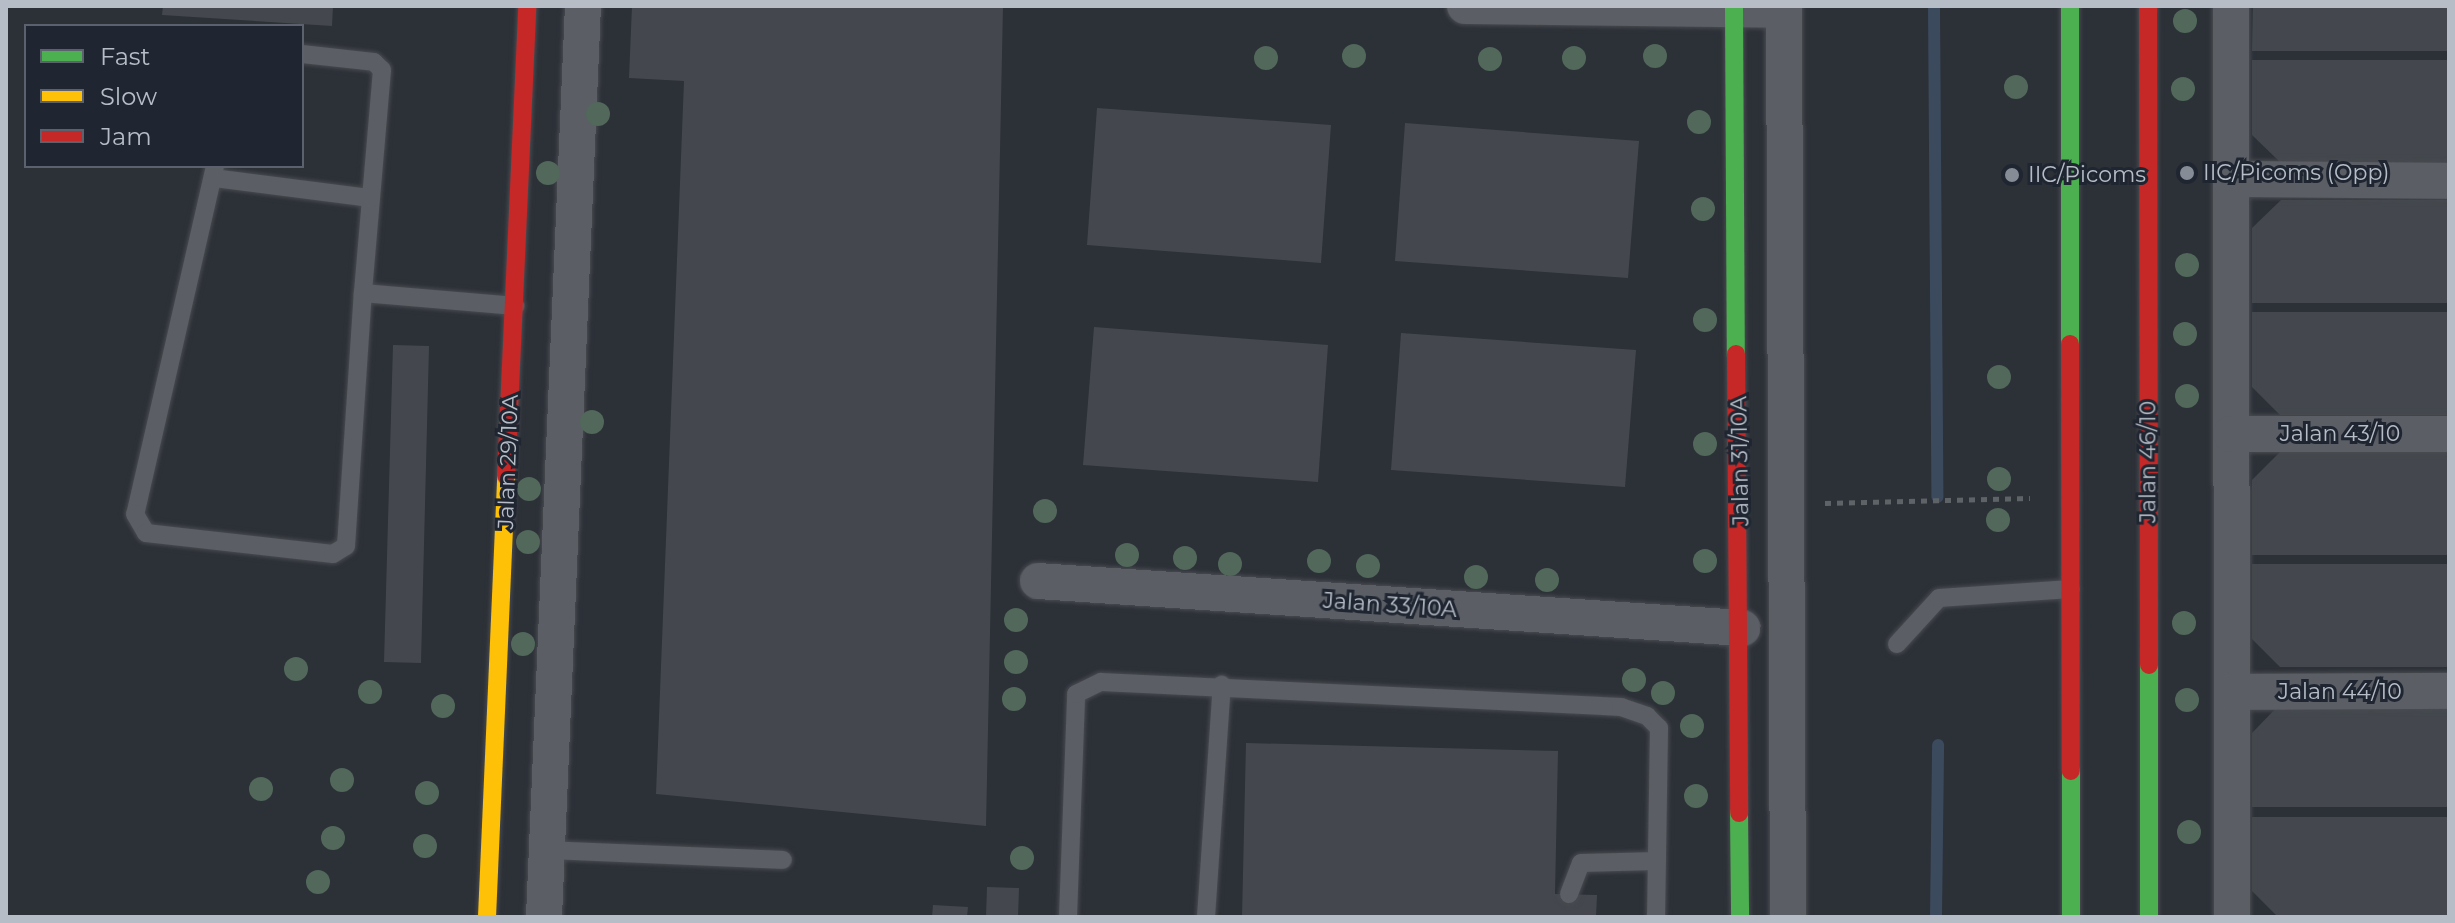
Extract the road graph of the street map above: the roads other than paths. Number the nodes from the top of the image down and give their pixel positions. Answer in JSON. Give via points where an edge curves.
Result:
{"nodes":[{"id":1,"x":527,"y":6,"type":"edge"},
{"id":2,"x":583,"y":6,"type":"edge"},
{"id":3,"x":1465,"y":6,"type":"edge"},
{"id":4,"x":2070,"y":6,"type":"edge"},
{"id":5,"x":2148,"y":6,"type":"edge"},
{"id":6,"x":2231,"y":6,"type":"edge"},
{"id":7,"x":1734,"y":7,"type":"edge"},
{"id":8,"x":1784,"y":8,"type":"edge"},
{"id":9,"x":304,"y":54,"type":"edge"},
{"id":10,"x":214,"y":172,"type":"edge"},
{"id":11,"x":2231,"y":179,"type":"junction"},
{"id":12,"x":2449,"y":181,"type":"edge"},
{"id":13,"x":370,"y":198,"type":"junction"},
{"id":14,"x":363,"y":293,"type":"junction"},
{"id":15,"x":515,"y":306,"type":"junction"},
{"id":16,"x":2231,"y":434,"type":"junction"},
{"id":17,"x":2449,"y":434,"type":"edge"},
{"id":18,"x":1038,"y":581,"type":"dead end"},
{"id":19,"x":2071,"y":589,"type":"junction"},
{"id":20,"x":1742,"y":628,"type":"junction"},
{"id":21,"x":1897,"y":644,"type":"dead end"},
{"id":22,"x":1222,"y":685,"type":"junction"},
{"id":23,"x":2449,"y":691,"type":"edge"},
{"id":24,"x":2232,"y":692,"type":"junction"},
{"id":25,"x":547,"y":850,"type":"junction"},
{"id":26,"x":783,"y":860,"type":"dead end"},
{"id":27,"x":1657,"y":861,"type":"junction"},
{"id":28,"x":1569,"y":894,"type":"dead end"},
{"id":29,"x":487,"y":917,"type":"edge"},
{"id":30,"x":544,"y":917,"type":"edge"},
{"id":31,"x":1068,"y":917,"type":"edge"},
{"id":32,"x":1206,"y":917,"type":"edge"},
{"id":33,"x":1656,"y":917,"type":"edge"},
{"id":34,"x":1740,"y":917,"type":"edge"},
{"id":35,"x":1788,"y":917,"type":"edge"},
{"id":36,"x":2071,"y":917,"type":"edge"},
{"id":37,"x":2149,"y":917,"type":"edge"},
{"id":38,"x":2232,"y":917,"type":"edge"}],
"edges":[{"from":1,"to":15,"type":"main road","name":"Jalan 29/10A"},
{"from":2,"to":25,"type":"street"},
{"from":3,"to":7,"type":"street"},
{"from":4,"to":19,"type":"main road"},
{"from":5,"to":37,"type":"main road","name":"Jalan 46/10"},
{"from":6,"to":11,"type":"street"},
{"from":7,"to":8,"type":"street"},
{"from":7,"to":20,"type":"main road","name":"Jalan 31/10A"},
{"from":8,"to":35,"type":"street","name":"Jalan 31/10A"},
{"from":9,"to":13,"type":"lane","via":[[379,64]]},
{"from":10,"to":13,"type":"lane"},
{"from":10,"to":14,"type":"lane","via":[[135,514],[146,533],[333,554],[346,546]]},
{"from":11,"to":12,"type":"street"},
{"from":11,"to":16,"type":"street"},
{"from":13,"to":14,"type":"lane"},
{"from":14,"to":15,"type":"lane"},
{"from":15,"to":29,"type":"main road","name":"Jalan 29/10A"},
{"from":16,"to":17,"type":"street","name":"Jalan 43/10"},
{"from":16,"to":24,"type":"street"},
{"from":18,"to":20,"type":"street","name":"Jalan 33/10A"},
{"from":19,"to":21,"type":"lane","via":[[1939,598]]},
{"from":19,"to":36,"type":"main road"},
{"from":20,"to":34,"type":"main road","name":"Jalan 31/10A"},
{"from":22,"to":27,"type":"lane","via":[[1621,707],[1647,716],[1659,728]]},
{"from":22,"to":31,"type":"lane","via":[[1101,682],[1076,694]]},
{"from":22,"to":32,"type":"lane"},
{"from":23,"to":24,"type":"street","name":"Jalan 44/10"},
{"from":24,"to":38,"type":"street"},
{"from":25,"to":26,"type":"lane"},
{"from":25,"to":30,"type":"street"},
{"from":27,"to":28,"type":"lane","via":[[1581,863]]},
{"from":27,"to":33,"type":"lane"}]}
